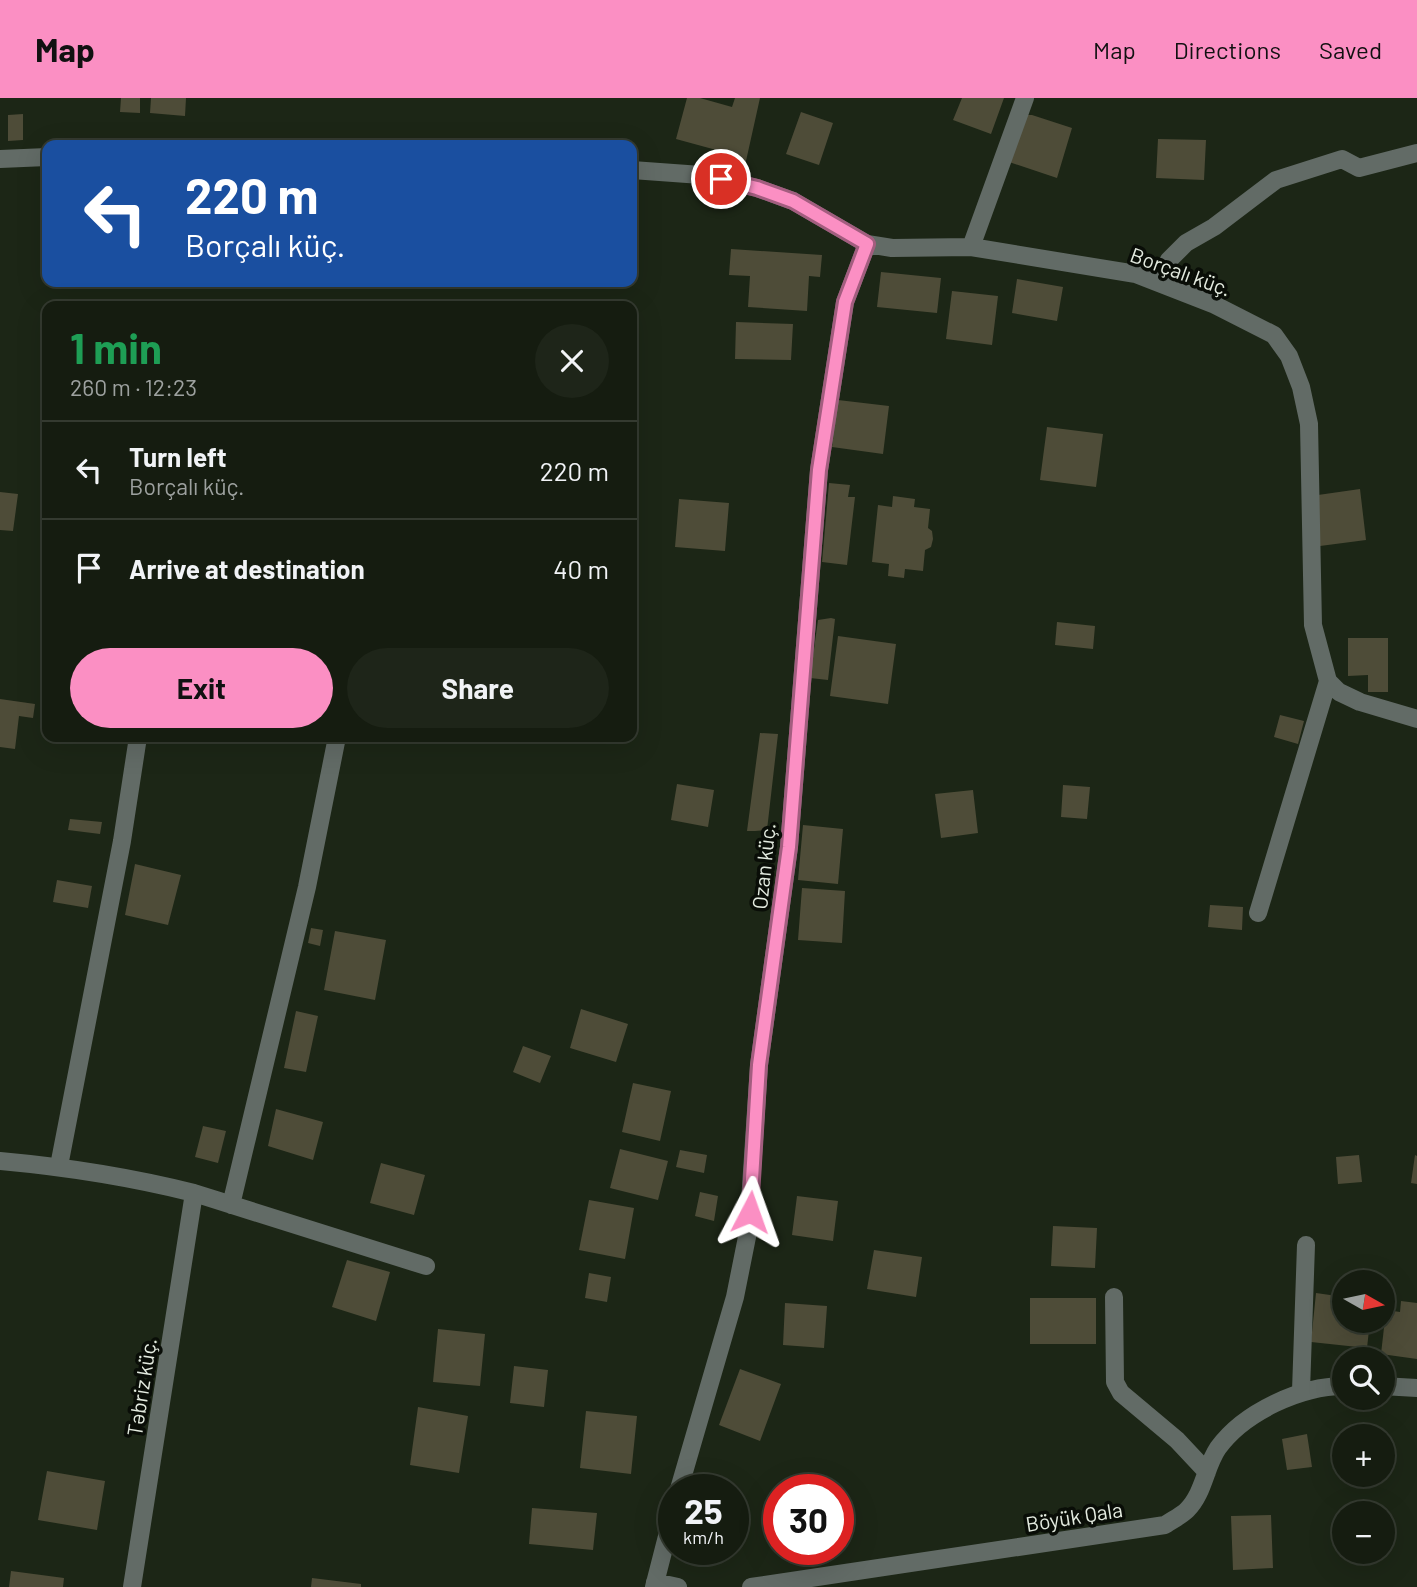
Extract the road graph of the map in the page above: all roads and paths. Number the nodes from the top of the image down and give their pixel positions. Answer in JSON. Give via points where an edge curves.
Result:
{"nodes":[{"id":1,"x":1025,"y":98,"type":"edge"},
{"id":2,"x":1417,"y":153,"type":"edge"},
{"id":3,"x":42,"y":157,"type":"edge"},
{"id":4,"x":0,"y":159,"type":"edge"},
{"id":5,"x":637,"y":170,"type":"edge"},
{"id":6,"x":867,"y":244,"type":"junction"},
{"id":7,"x":971,"y":247,"type":"junction"},
{"id":8,"x":1158,"y":282,"type":"junction"},
{"id":9,"x":1328,"y":681,"type":"junction"},
{"id":10,"x":1417,"y":719,"type":"edge"},
{"id":11,"x":137,"y":742,"type":"edge"},
{"id":12,"x":336,"y":742,"type":"edge"},
{"id":13,"x":1258,"y":913,"type":"dead end"},
{"id":14,"x":0,"y":1161,"type":"edge"},
{"id":15,"x":59,"y":1166,"type":"junction"},
{"id":16,"x":194,"y":1193,"type":"junction"},
{"id":17,"x":231,"y":1205,"type":"junction"},
{"id":18,"x":1306,"y":1245,"type":"dead end"},
{"id":19,"x":426,"y":1266,"type":"dead end"},
{"id":20,"x":1114,"y":1297,"type":"dead end"},
{"id":21,"x":1332,"y":1387,"type":"edge"},
{"id":22,"x":1395,"y":1387,"type":"edge"},
{"id":23,"x":1417,"y":1388,"type":"edge"},
{"id":24,"x":1300,"y":1391,"type":"junction"},
{"id":25,"x":1207,"y":1472,"type":"junction"},
{"id":26,"x":683,"y":1474,"type":"edge"},
{"id":27,"x":660,"y":1565,"type":"edge"},
{"id":28,"x":655,"y":1585,"type":"edge"},
{"id":29,"x":132,"y":1587,"type":"edge"},
{"id":30,"x":678,"y":1587,"type":"edge"},
{"id":31,"x":751,"y":1587,"type":"edge"}],
"edges":[{"from":1,"to":7,"type":"street"},
{"from":2,"to":8,"type":"street","via":[[1359,168],[1342,159],[1276,180],[1186,243]]},
{"from":3,"to":4,"type":"street"},
{"from":5,"to":6,"type":"street","name":"Borçalı küç.","via":[[701,175],[757,188],[793,201]]},
{"from":6,"to":7,"type":"street","name":"Borçalı küç."},
{"from":6,"to":26,"type":"street","name":"Ozan küç.","via":[[845,302],[819,470],[789,847],[759,1065],[748,1232],[735,1297]]},
{"from":7,"to":8,"type":"street","name":"Borçalı küç.","via":[[1136,274]]},
{"from":8,"to":9,"type":"street","name":"Borçalı küç.","via":[[1260,326],[1274,335],[1289,356],[1309,424],[1313,625]]},
{"from":9,"to":10,"type":"street","via":[[1360,702]]},
{"from":9,"to":13,"type":"street"},
{"from":11,"to":15,"type":"street"},
{"from":12,"to":17,"type":"street","via":[[307,887]]},
{"from":14,"to":15,"type":"street"},
{"from":15,"to":16,"type":"street"},
{"from":16,"to":17,"type":"street"},
{"from":16,"to":29,"type":"street","name":"Təbriz küç."},
{"from":17,"to":19,"type":"street"},
{"from":18,"to":24,"type":"street"},
{"from":20,"to":25,"type":"street","via":[[1115,1382],[1121,1393]]},
{"from":21,"to":24,"type":"street","name":"Böyük Qala"},
{"from":22,"to":23,"type":"street"},
{"from":24,"to":25,"type":"street","name":"Böyük Qala","via":[[1232,1431]]},
{"from":25,"to":31,"type":"street","name":"Böyük Qala","via":[[1186,1512],[1165,1525]]},
{"from":27,"to":28,"type":"street"},
{"from":28,"to":30,"type":"street"}]}
